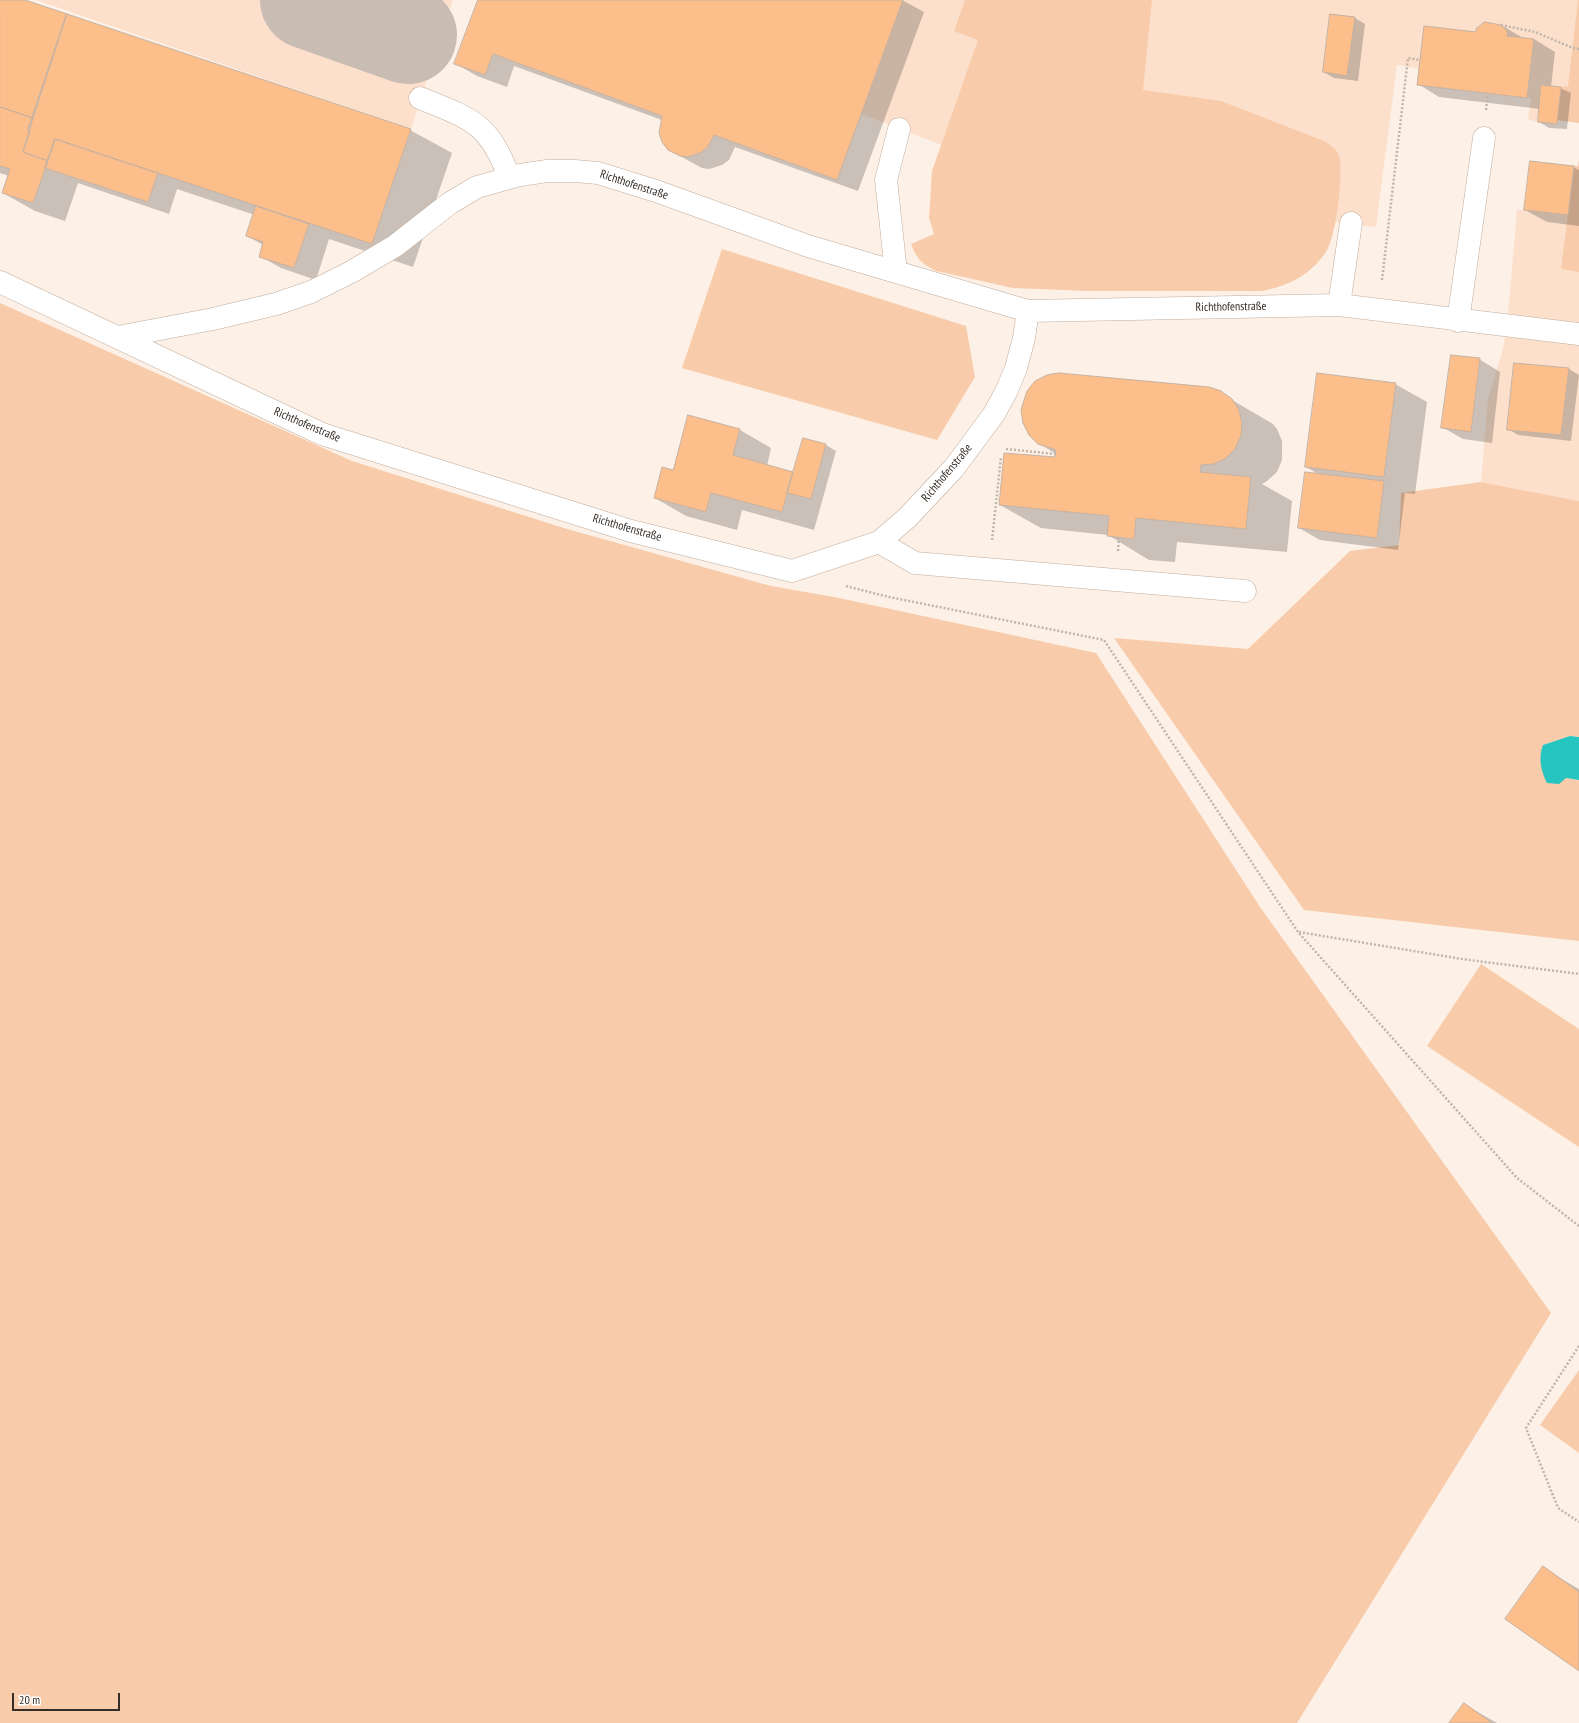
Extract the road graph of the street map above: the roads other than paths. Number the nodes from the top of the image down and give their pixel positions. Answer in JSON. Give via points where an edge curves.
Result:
{"nodes":[{"id":1,"x":420,"y":98,"type":"dead end"},
{"id":2,"x":899,"y":129,"type":"dead end"},
{"id":3,"x":1484,"y":138,"type":"dead end"},
{"id":4,"x":509,"y":178,"type":"junction"},
{"id":5,"x":1351,"y":223,"type":"dead end"},
{"id":6,"x":896,"y":272,"type":"junction"},
{"id":7,"x":0,"y":282,"type":"edge"},
{"id":8,"x":1339,"y":305,"type":"junction"},
{"id":9,"x":1028,"y":311,"type":"junction"},
{"id":10,"x":1458,"y":320,"type":"junction"},
{"id":11,"x":1579,"y":334,"type":"edge"},
{"id":12,"x":118,"y":337,"type":"junction"},
{"id":13,"x":878,"y":542,"type":"junction"},
{"id":14,"x":1245,"y":591,"type":"dead end"}],
"edges":[{"from":1,"to":4,"type":"street","via":[[456,112],[480,128],[500,152]]},
{"from":2,"to":6,"type":"street","via":[[886,180]]},
{"from":3,"to":10,"type":"street"},
{"from":4,"to":6,"type":"street","name":"Richthofenstraße","via":[[548,171],[598,173],[656,191],[808,246]]},
{"from":4,"to":12,"type":"street","name":"Richthofenstraße","via":[[477,187],[450,203],[395,246],[311,292],[276,304],[214,319]]},
{"from":5,"to":8,"type":"street"},
{"from":6,"to":9,"type":"street","name":"Richthofenstraße"},
{"from":7,"to":12,"type":"street","name":"Richthofenstraße"},
{"from":8,"to":9,"type":"street","name":"Richthofenstraße"},
{"from":8,"to":10,"type":"street","name":"Richthofenstraße"},
{"from":9,"to":13,"type":"street","name":"Richthofenstraße","via":[[1016,368],[994,414],[954,468],[907,518]]},
{"from":10,"to":11,"type":"street","name":"Richthofenstraße"},
{"from":12,"to":13,"type":"street","name":"Richthofenstraße","via":[[322,434],[631,531],[792,571]]},
{"from":13,"to":14,"type":"street","via":[[915,563]]}]}
